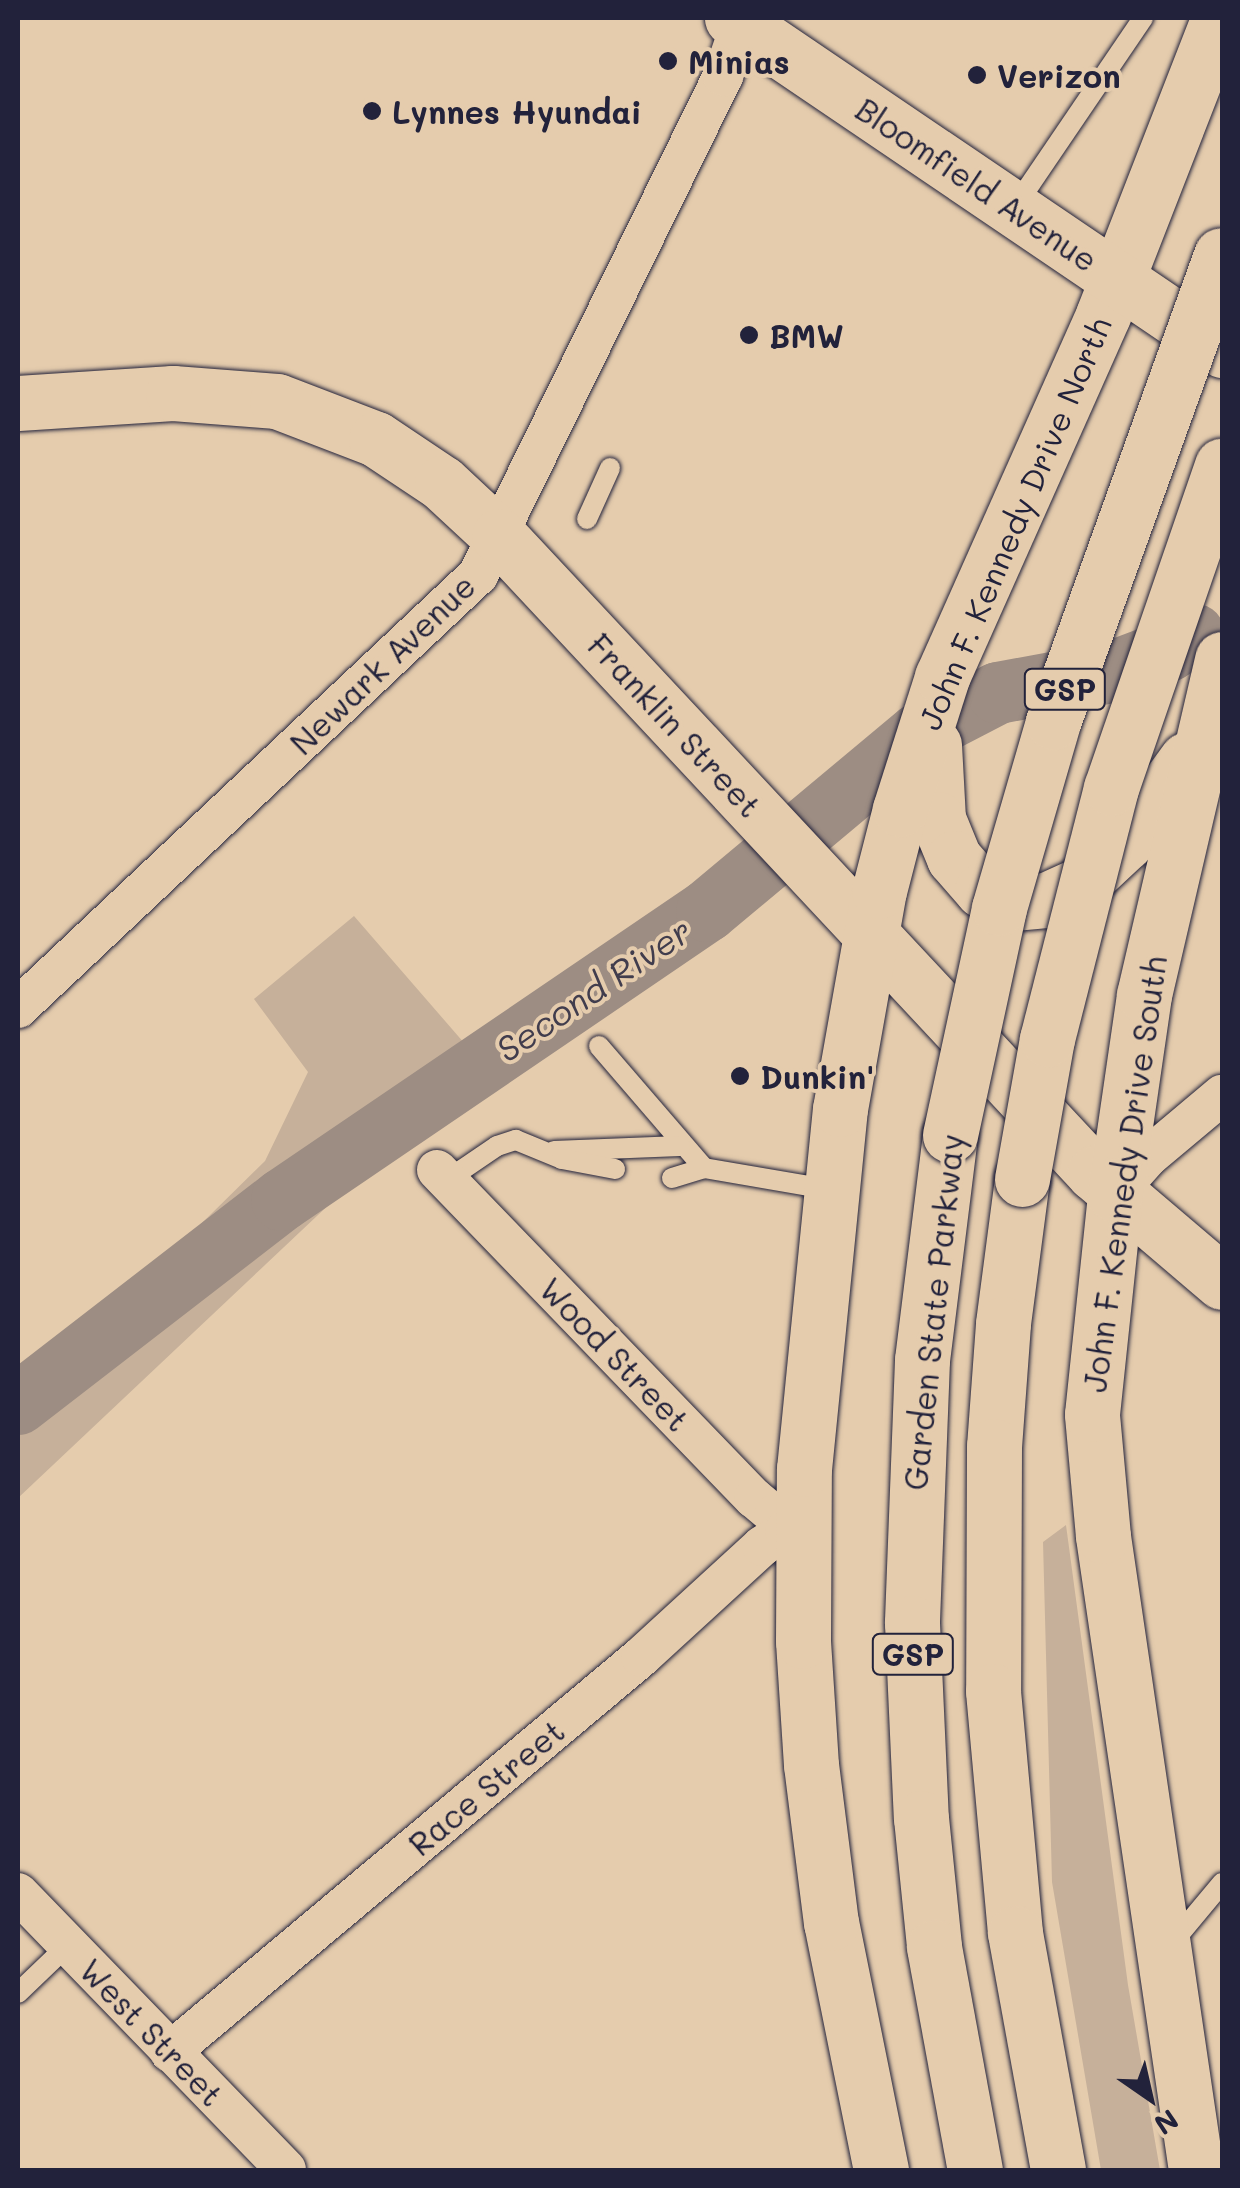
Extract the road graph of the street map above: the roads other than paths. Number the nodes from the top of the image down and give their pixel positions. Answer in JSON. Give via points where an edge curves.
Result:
{"nodes":[{"id":1,"x":1144,"y":18,"type":"edge"},
{"id":2,"x":1218,"y":18,"type":"edge"},
{"id":3,"x":739,"y":20,"type":"edge"},
{"id":4,"x":1013,"y":209,"type":"junction"},
{"id":5,"x":1222,"y":253,"type":"edge"},
{"id":6,"x":1117,"y":280,"type":"junction"},
{"id":7,"x":1222,"y":350,"type":"edge"},
{"id":8,"x":18,"y":403,"type":"edge"},
{"id":9,"x":1222,"y":466,"type":"edge"},
{"id":10,"x":610,"y":468,"type":"dead end"},
{"id":11,"x":587,"y":519,"type":"dead end"},
{"id":12,"x":499,"y":536,"type":"junction"},
{"id":13,"x":1214,"y":702,"type":"edge"},
{"id":14,"x":916,"y":796,"type":"junction"},
{"id":15,"x":870,"y":933,"type":"junction"},
{"id":16,"x":18,"y":1008,"type":"edge"},
{"id":17,"x":599,"y":1046,"type":"dead end"},
{"id":18,"x":1222,"y":1095,"type":"edge"},
{"id":19,"x":680,"y":1146,"type":"junction"},
{"id":20,"x":552,"y":1151,"type":"junction"},
{"id":21,"x":615,"y":1168,"type":"dead end"},
{"id":22,"x":704,"y":1168,"type":"junction"},
{"id":23,"x":442,"y":1175,"type":"joint"},
{"id":24,"x":672,"y":1178,"type":"dead end"},
{"id":25,"x":830,"y":1189,"type":"junction"},
{"id":26,"x":1115,"y":1194,"type":"junction"},
{"id":27,"x":1222,"y":1282,"type":"edge"},
{"id":28,"x":802,"y":1527,"type":"junction"},
{"id":29,"x":1222,"y":1883,"type":"edge"},
{"id":30,"x":18,"y":1894,"type":"edge"},
{"id":31,"x":68,"y":1946,"type":"junction"},
{"id":32,"x":1164,"y":1952,"type":"junction"},
{"id":33,"x":18,"y":1993,"type":"edge"},
{"id":34,"x":170,"y":2052,"type":"junction"},
{"id":35,"x":286,"y":2170,"type":"edge"},
{"id":36,"x":880,"y":2170,"type":"edge"},
{"id":37,"x":975,"y":2170,"type":"edge"},
{"id":38,"x":1058,"y":2170,"type":"edge"},
{"id":39,"x":1196,"y":2170,"type":"edge"}],
"edges":[{"from":1,"to":4,"type":"lane"},
{"from":2,"to":6,"type":"main road","name":"John F. Kennedy Drive North"},
{"from":3,"to":4,"type":"main road","name":"Bloomfield Avenue"},
{"from":3,"to":12,"type":"street","name":"Newark Avenue","via":[[724,76]]},
{"from":4,"to":6,"type":"main road","name":"Bloomfield Avenue"},
{"from":5,"to":37,"type":"main road","name":"Garden State Parkway","number":"GSP","bridge":true,"via":[[1053,722],[999,908],[950,1134],[922,1360],[912,1623],[920,1818],[934,1947]]},
{"from":6,"to":7,"type":"main road","name":"Bloomfield Avenue"},
{"from":6,"to":14,"type":"main road","name":"John F. Kennedy Drive North","via":[[942,677]]},
{"from":8,"to":12,"type":"main road","name":"Franklin Street","via":[[173,392],[277,402],[340,423],[412,461]]},
{"from":9,"to":38,"type":"main road","number":"GSP","bridge":true,"via":[[1111,788],[1047,1039],[1003,1324],[994,1446],[993,1691],[1010,1901]]},
{"from":10,"to":11,"type":"lane"},
{"from":12,"to":15,"type":"main road","name":"Franklin Street"},
{"from":12,"to":16,"type":"street","name":"Newark Avenue","via":[[478,576],[438,616]]},
{"from":13,"to":14,"type":"main road","via":[[1126,842],[1080,885],[1046,900],[1013,903],[982,890]]},
{"from":13,"to":26,"type":"main road","name":"John F. Kennedy Drive South","via":[[1148,977]]},
{"from":14,"to":15,"type":"main road","name":"John F. Kennedy Drive North"},
{"from":15,"to":25,"type":"main road","name":"John F. Kennedy Drive North"},
{"from":15,"to":26,"type":"main road","name":"Franklin Street"},
{"from":17,"to":19,"type":"lane"},
{"from":18,"to":26,"type":"street"},
{"from":19,"to":20,"type":"lane"},
{"from":19,"to":22,"type":"lane"},
{"from":20,"to":21,"type":"lane","via":[[562,1159]]},
{"from":20,"to":23,"type":"lane","via":[[504,1142]]},
{"from":22,"to":24,"type":"lane"},
{"from":22,"to":25,"type":"lane"},
{"from":23,"to":28,"type":"street","name":"Wood Street","via":[[754,1498]]},
{"from":25,"to":28,"type":"main road","name":"John F. Kennedy Drive North"},
{"from":26,"to":27,"type":"main road","name":"Franklin Street"},
{"from":26,"to":32,"type":"main road","name":"John F. Kennedy Drive South","via":[[1094,1452]]},
{"from":28,"to":34,"type":"street","name":"Race Street","via":[[762,1546],[642,1657]]},
{"from":28,"to":36,"type":"main road","name":"John F. Kennedy Drive North","via":[[816,1816],[838,1976]]},
{"from":29,"to":32,"type":"lane"},
{"from":30,"to":31,"type":"street","name":"West Street"},
{"from":31,"to":33,"type":"lane"},
{"from":31,"to":34,"type":"street","name":"West Street"},
{"from":32,"to":39,"type":"main road","name":"John F. Kennedy Drive South"},
{"from":34,"to":35,"type":"street","name":"West Street"}]}
